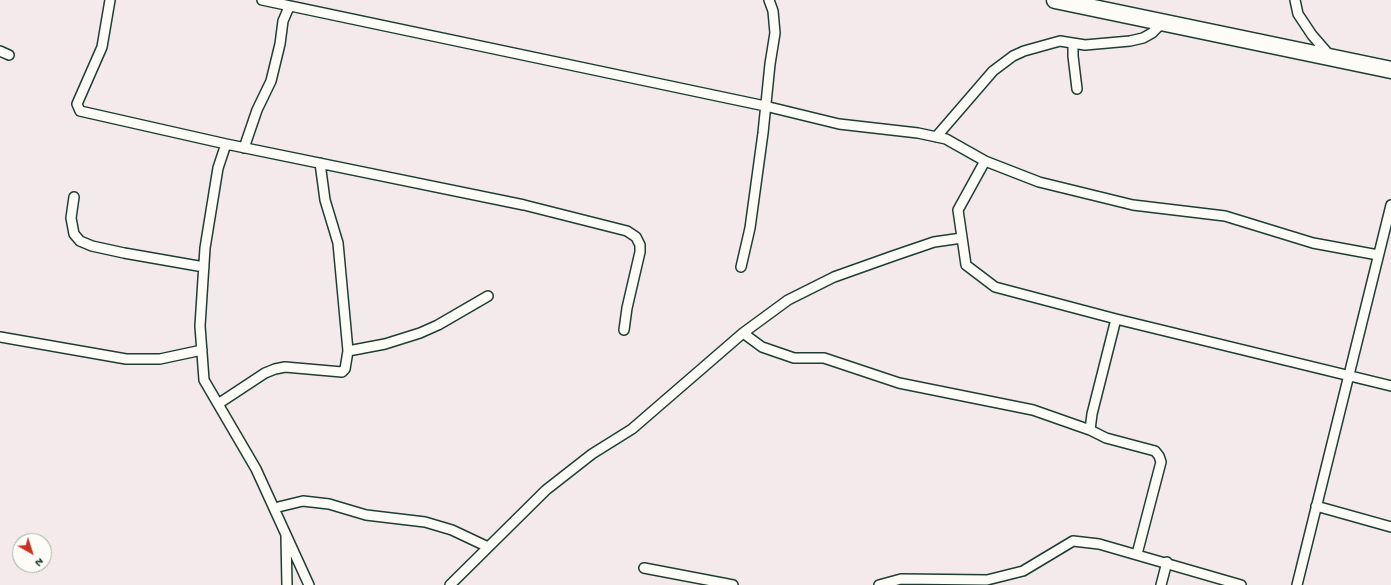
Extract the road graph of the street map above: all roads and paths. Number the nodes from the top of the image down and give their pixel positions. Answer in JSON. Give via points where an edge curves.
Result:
{"nodes":[{"id":1,"x":110,"y":0,"type":"edge"},
{"id":2,"x":262,"y":0,"type":"edge"},
{"id":3,"x":769,"y":0,"type":"edge"},
{"id":4,"x":1055,"y":0,"type":"edge"},
{"id":5,"x":1295,"y":0,"type":"edge"},
{"id":6,"x":288,"y":7,"type":"junction"},
{"id":7,"x":1163,"y":22,"type":"junction"},
{"id":8,"x":1073,"y":43,"type":"junction"},
{"id":9,"x":0,"y":51,"type":"edge"},
{"id":10,"x":9,"y":55,"type":"dead end"},
{"id":11,"x":1332,"y":58,"type":"junction"},
{"id":12,"x":1391,"y":70,"type":"edge"},
{"id":13,"x":1077,"y":89,"type":"dead end"},
{"id":14,"x":765,"y":106,"type":"junction"},
{"id":15,"x":936,"y":137,"type":"junction"},
{"id":16,"x":226,"y":144,"type":"junction"},
{"id":17,"x":244,"y":148,"type":"junction"},
{"id":18,"x":985,"y":161,"type":"junction"},
{"id":19,"x":320,"y":163,"type":"junction"},
{"id":20,"x":74,"y":197,"type":"dead end"},
{"id":21,"x":1391,"y":205,"type":"edge"},
{"id":22,"x":1387,"y":234,"type":"edge"},
{"id":23,"x":962,"y":238,"type":"junction"},
{"id":24,"x":1378,"y":254,"type":"junction"},
{"id":25,"x":204,"y":267,"type":"junction"},
{"id":26,"x":741,"y":267,"type":"dead end"},
{"id":27,"x":488,"y":296,"type":"dead end"},
{"id":28,"x":1116,"y":319,"type":"junction"},
{"id":29,"x":624,"y":330,"type":"dead end"},
{"id":30,"x":743,"y":333,"type":"junction"},
{"id":31,"x":0,"y":337,"type":"edge"},
{"id":32,"x":202,"y":350,"type":"junction"},
{"id":33,"x":348,"y":351,"type":"junction"},
{"id":34,"x":1347,"y":376,"type":"junction"},
{"id":35,"x":1391,"y":386,"type":"edge"},
{"id":36,"x":218,"y":404,"type":"junction"},
{"id":37,"x":1090,"y":430,"type":"junction"},
{"id":38,"x":1316,"y":506,"type":"junction"},
{"id":39,"x":274,"y":508,"type":"junction"},
{"id":40,"x":1391,"y":526,"type":"edge"},
{"id":41,"x":286,"y":533,"type":"junction"},
{"id":42,"x":488,"y":547,"type":"junction"},
{"id":43,"x":1137,"y":554,"type":"junction"},
{"id":44,"x":1167,"y":562,"type":"junction"},
{"id":45,"x":644,"y":568,"type":"dead end"},
{"id":46,"x":994,"y":582,"type":"edge"},
{"id":47,"x":287,"y":585,"type":"edge"},
{"id":48,"x":310,"y":585,"type":"edge"},
{"id":49,"x":450,"y":585,"type":"edge"},
{"id":50,"x":733,"y":585,"type":"edge"},
{"id":51,"x":879,"y":585,"type":"edge"},
{"id":52,"x":1161,"y":585,"type":"edge"},
{"id":53,"x":1241,"y":585,"type":"edge"},
{"id":54,"x":1297,"y":585,"type":"edge"}],
"edges":[{"from":1,"to":16,"type":"street","via":[[102,47],[77,104],[80,111]]},
{"from":2,"to":6,"type":"street"},
{"from":3,"to":14,"type":"street","via":[[775,33]]},
{"from":4,"to":7,"type":"highway"},
{"from":5,"to":11,"type":"street","via":[[1298,14]]},
{"from":6,"to":14,"type":"street"},
{"from":6,"to":17,"type":"street","via":[[271,81],[257,110]]},
{"from":7,"to":8,"type":"street","via":[[1143,38],[1108,44]]},
{"from":7,"to":11,"type":"highway"},
{"from":8,"to":13,"type":"street"},
{"from":8,"to":15,"type":"street","via":[[1060,41],[1013,56],[993,71]]},
{"from":9,"to":10,"type":"street"},
{"from":11,"to":12,"type":"highway"},
{"from":14,"to":15,"type":"street","via":[[839,124]]},
{"from":14,"to":26,"type":"street","via":[[764,133],[750,228]]},
{"from":15,"to":18,"type":"street","via":[[946,139]]},
{"from":16,"to":17,"type":"street"},
{"from":16,"to":25,"type":"street","via":[[218,168]]},
{"from":17,"to":19,"type":"street"},
{"from":18,"to":23,"type":"street","via":[[958,210]]},
{"from":18,"to":24,"type":"street","via":[[1039,182],[1076,192],[1133,205],[1225,216],[1313,243]]},
{"from":19,"to":29,"type":"street","via":[[524,205],[632,233],[640,245],[640,252]]},
{"from":19,"to":33,"type":"street","via":[[325,200],[338,244]]},
{"from":20,"to":25,"type":"street","via":[[71,218],[74,234],[80,241],[118,252]]},
{"from":21,"to":22,"type":"street"},
{"from":22,"to":24,"type":"street"},
{"from":23,"to":28,"type":"street","via":[[966,265],[995,286]]},
{"from":23,"to":30,"type":"street","via":[[934,242],[834,277],[788,300]]},
{"from":24,"to":34,"type":"street"},
{"from":25,"to":32,"type":"street","via":[[200,326]]},
{"from":27,"to":33,"type":"street","via":[[438,325],[385,344]]},
{"from":28,"to":34,"type":"street"},
{"from":28,"to":37,"type":"street"},
{"from":30,"to":37,"type":"street","via":[[762,347],[794,358],[824,358],[899,383],[1034,410]]},
{"from":30,"to":42,"type":"street","via":[[632,429],[592,454],[546,490]]},
{"from":31,"to":32,"type":"street","via":[[126,359],[160,359]]},
{"from":32,"to":36,"type":"street","via":[[204,380]]},
{"from":33,"to":36,"type":"street","via":[[345,369],[342,372],[275,368]]},
{"from":34,"to":35,"type":"street"},
{"from":34,"to":38,"type":"street"},
{"from":36,"to":39,"type":"street","via":[[256,469]]},
{"from":37,"to":43,"type":"street","via":[[1106,438],[1155,451],[1159,456],[1161,462]]},
{"from":38,"to":40,"type":"street"},
{"from":38,"to":54,"type":"street"},
{"from":39,"to":41,"type":"street"},
{"from":39,"to":42,"type":"street","via":[[303,501],[330,504],[366,515],[425,522],[452,530]]},
{"from":41,"to":47,"type":"street"},
{"from":41,"to":48,"type":"street"},
{"from":42,"to":49,"type":"street"},
{"from":43,"to":44,"type":"street"},
{"from":43,"to":46,"type":"street","via":[[1099,544],[1073,542],[1023,571]]},
{"from":44,"to":52,"type":"street"},
{"from":44,"to":53,"type":"street"},
{"from":45,"to":50,"type":"street"},
{"from":46,"to":51,"type":"street","via":[[901,579]]}]}
